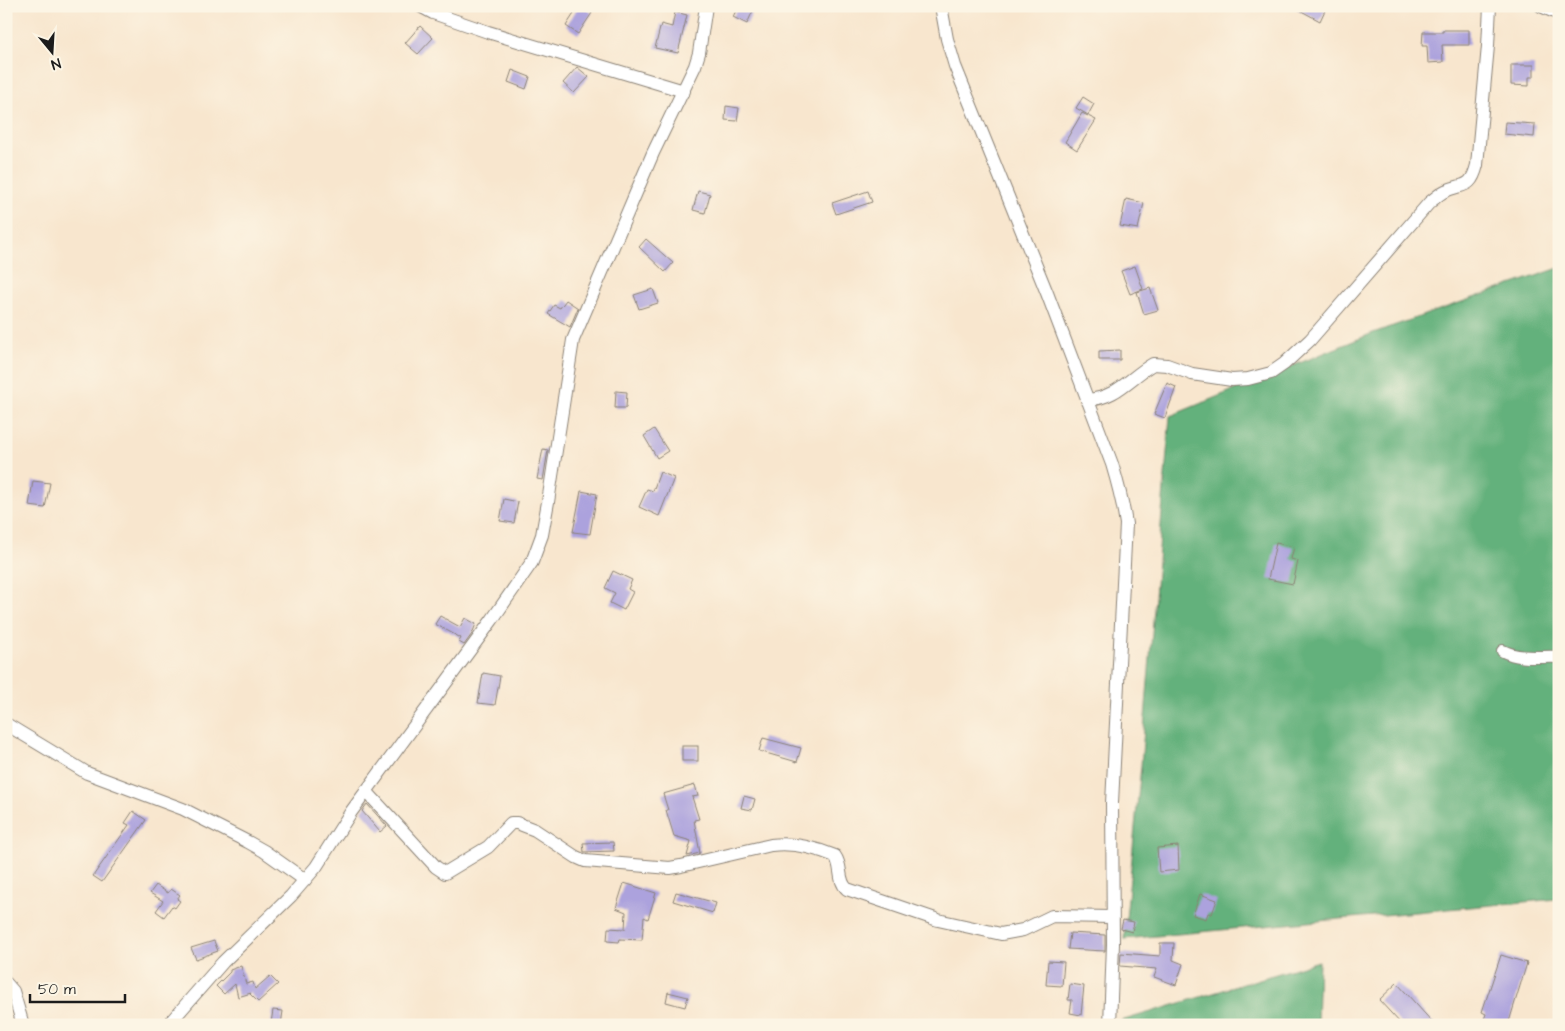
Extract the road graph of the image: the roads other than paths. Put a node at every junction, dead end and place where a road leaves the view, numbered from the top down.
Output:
1 (420, 6) edge
2 (706, 6) edge
3 (941, 6) edge
4 (1490, 6) edge
5 (1541, 6) edge
6 (1559, 14) edge
7 (684, 91) junction
8 (1087, 400) junction
9 (1503, 651) dead end
10 (1559, 656) edge
11 (6, 724) edge
12 (366, 791) junction
13 (306, 880) junction
14 (1112, 917) junction
15 (6, 983) edge
16 (23, 1025) edge
17 (168, 1025) edge
18 (1110, 1025) edge

1 - 7 street
2 - 7 street
3 - 8 street
4 - 8 street
5 - 6 street
7 - 12 street
8 - 14 street
9 - 10 street
11 - 13 street
12 - 13 street
12 - 14 street
13 - 17 street
14 - 18 street
15 - 16 street

